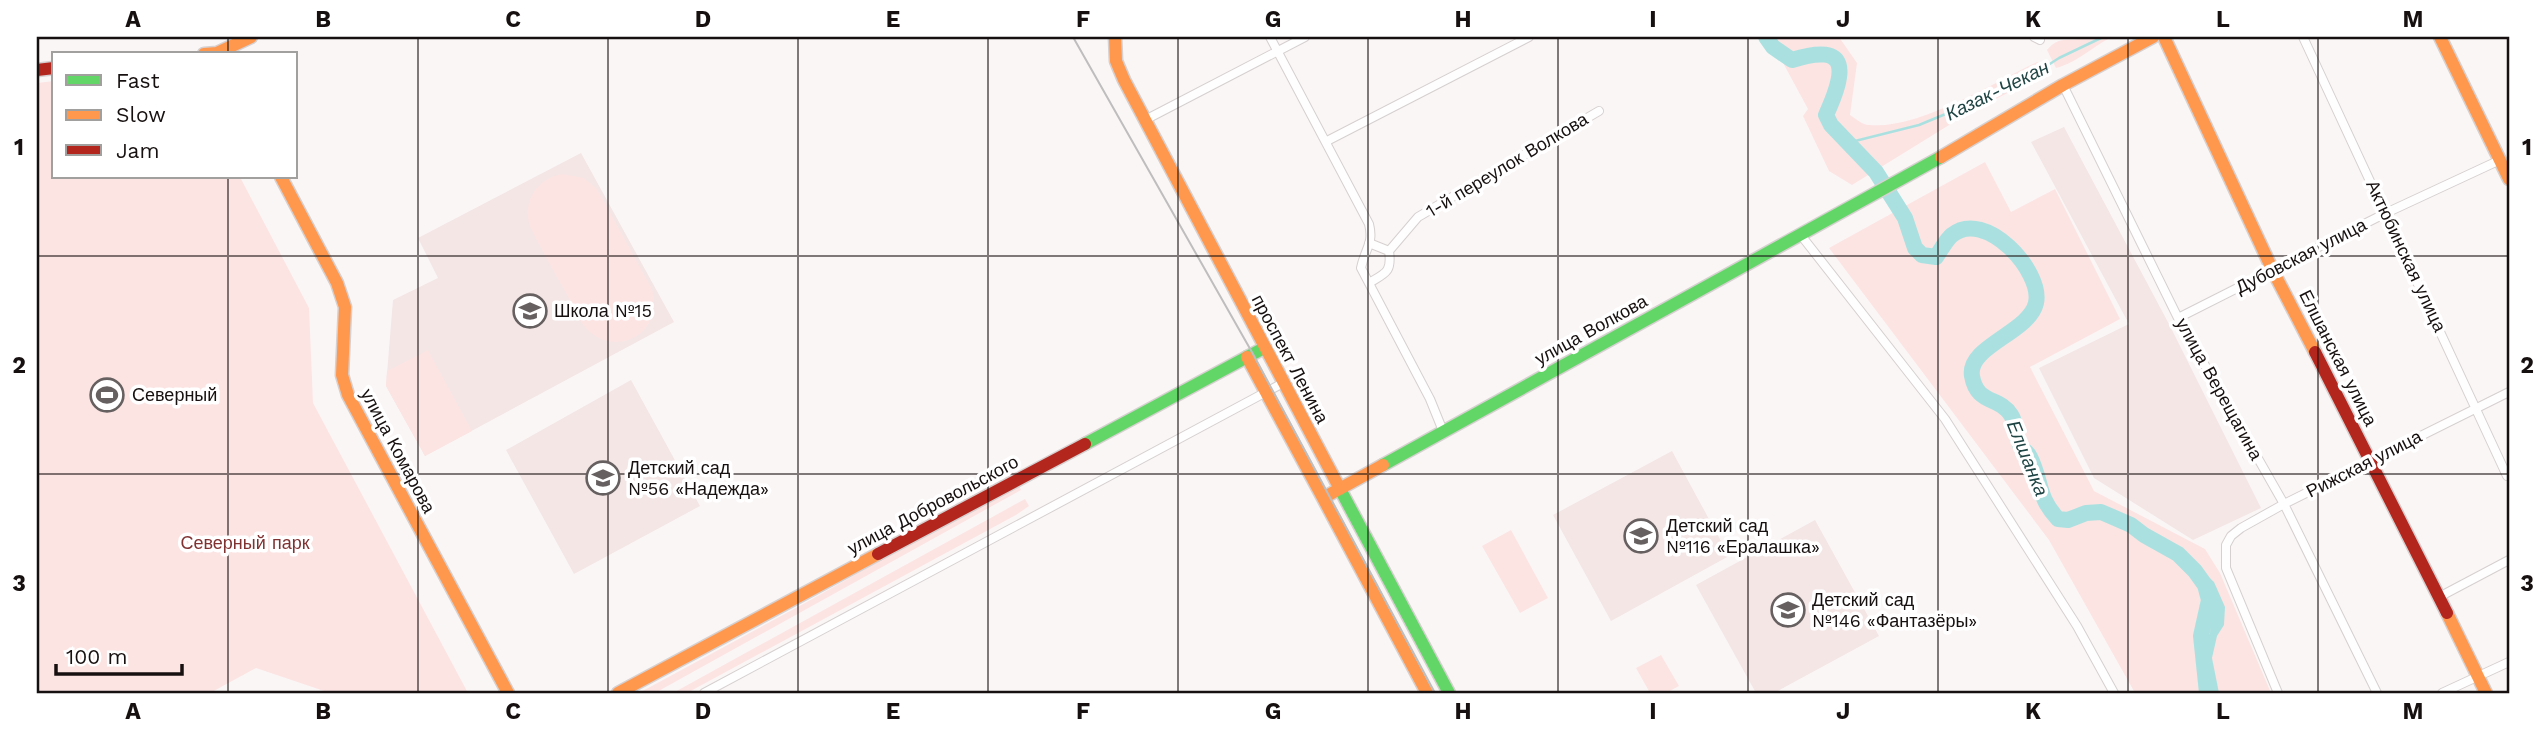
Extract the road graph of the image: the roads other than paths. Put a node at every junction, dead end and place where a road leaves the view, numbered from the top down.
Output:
1 (251, 37) edge
2 (1115, 37) edge
3 (1270, 37) edge
4 (1305, 37) edge
5 (1529, 37) edge
6 (2153, 37) edge
7 (2164, 37) edge
8 (2303, 37) edge
9 (2440, 37) edge
10 (1278, 51) junction
11 (217, 52) edge
12 (2063, 85) junction
13 (1599, 111) dead end
14 (1145, 120) junction
15 (1326, 141) junction
16 (2506, 168) edge
17 (282, 178) edge
18 (2386, 213) junction
19 (1800, 234) junction
20 (1370, 243) junction
21 (1389, 251) junction
22 (2273, 271) junction
23 (1369, 283) junction
24 (2178, 318) junction
25 (1264, 348) junction
26 (1247, 357) junction
27 (1283, 383) junction
28 (1266, 392) junction
29 (2509, 392) edge
30 (2477, 408) junction
31 (1443, 431) junction
32 (2371, 459) junction
33 (2507, 476) dead end
34 (1340, 489) junction
35 (1323, 498) junction
36 (2284, 504) junction
37 (2509, 560) edge
38 (1388, 581) junction
39 (1372, 589) junction
40 (2439, 597) junction
41 (2509, 662) edge
42 (1436, 669) junction
43 (2478, 676) junction
44 (1419, 677) junction
45 (508, 693) edge
46 (618, 693) edge
47 (704, 693) edge
48 (1427, 693) edge
49 (1449, 693) edge
50 (2114, 693) edge
51 (2278, 693) edge
52 (2377, 693) edge
53 (2442, 693) edge
54 (2486, 693) edge

1 - 11 main road
2 - 14 main road, проспект Ленина
3 - 10 street
4 - 10 street
5 - 15 street
6 - 12 main road, улица Волкова
7 - 22 main road, Елшанская улица
8 - 18 street, Актюбинская улица
9 - 16 main road
10 - 14 street
10 - 15 street
12 - 19 main road, улица Волкова
12 - 24 street, улица Верещагина
13 - 21 street, 1-й переулок Волкова
14 - 25 main road, проспект Ленина
15 - 20 street
16 - 18 street, Дубовская улица
17 - 45 main road, улица Комарова
18 - 22 street, Дубовская улица
18 - 30 street, Актюбинская улица
19 - 31 main road, улица Волкова
19 - 50 street
20 - 21 street
20 - 23 street
21 - 23 street, 1-й переулок Волкова
22 - 24 street, Дубовская улица
22 - 32 main road, Елшанская улица
23 - 31 street
24 - 36 street, улица Верещагина
25 - 26 main road, улица Добровольского
25 - 27 main road, проспект Ленина
26 - 28 main road, проспект Ленина
26 - 46 main road, улица Добровольского
27 - 28 street
27 - 34 main road, проспект Ленина
28 - 35 main road, проспект Ленина
28 - 47 street
29 - 30 street, Рижская улица
30 - 32 street, Рижская улица
30 - 33 street, Актюбинская улица
31 - 34 main road, улица Волкова
32 - 36 street, Рижская улица
32 - 40 main road, Елшанская улица
34 - 35 main road, улица Волкова
34 - 38 main road, проспект Ленина
35 - 39 main road, проспект Ленина
36 - 51 street, Рижская улица
36 - 52 street, улица Верещагина
37 - 40 street
38 - 39 street
38 - 42 main road, проспект Ленина
39 - 44 main road, проспект Ленина
40 - 43 main road, Елшанская улица
41 - 43 street
42 - 44 street
42 - 49 main road, проспект Ленина
43 - 53 street
43 - 54 main road, Елшанская улица
44 - 48 main road, проспект Ленина

